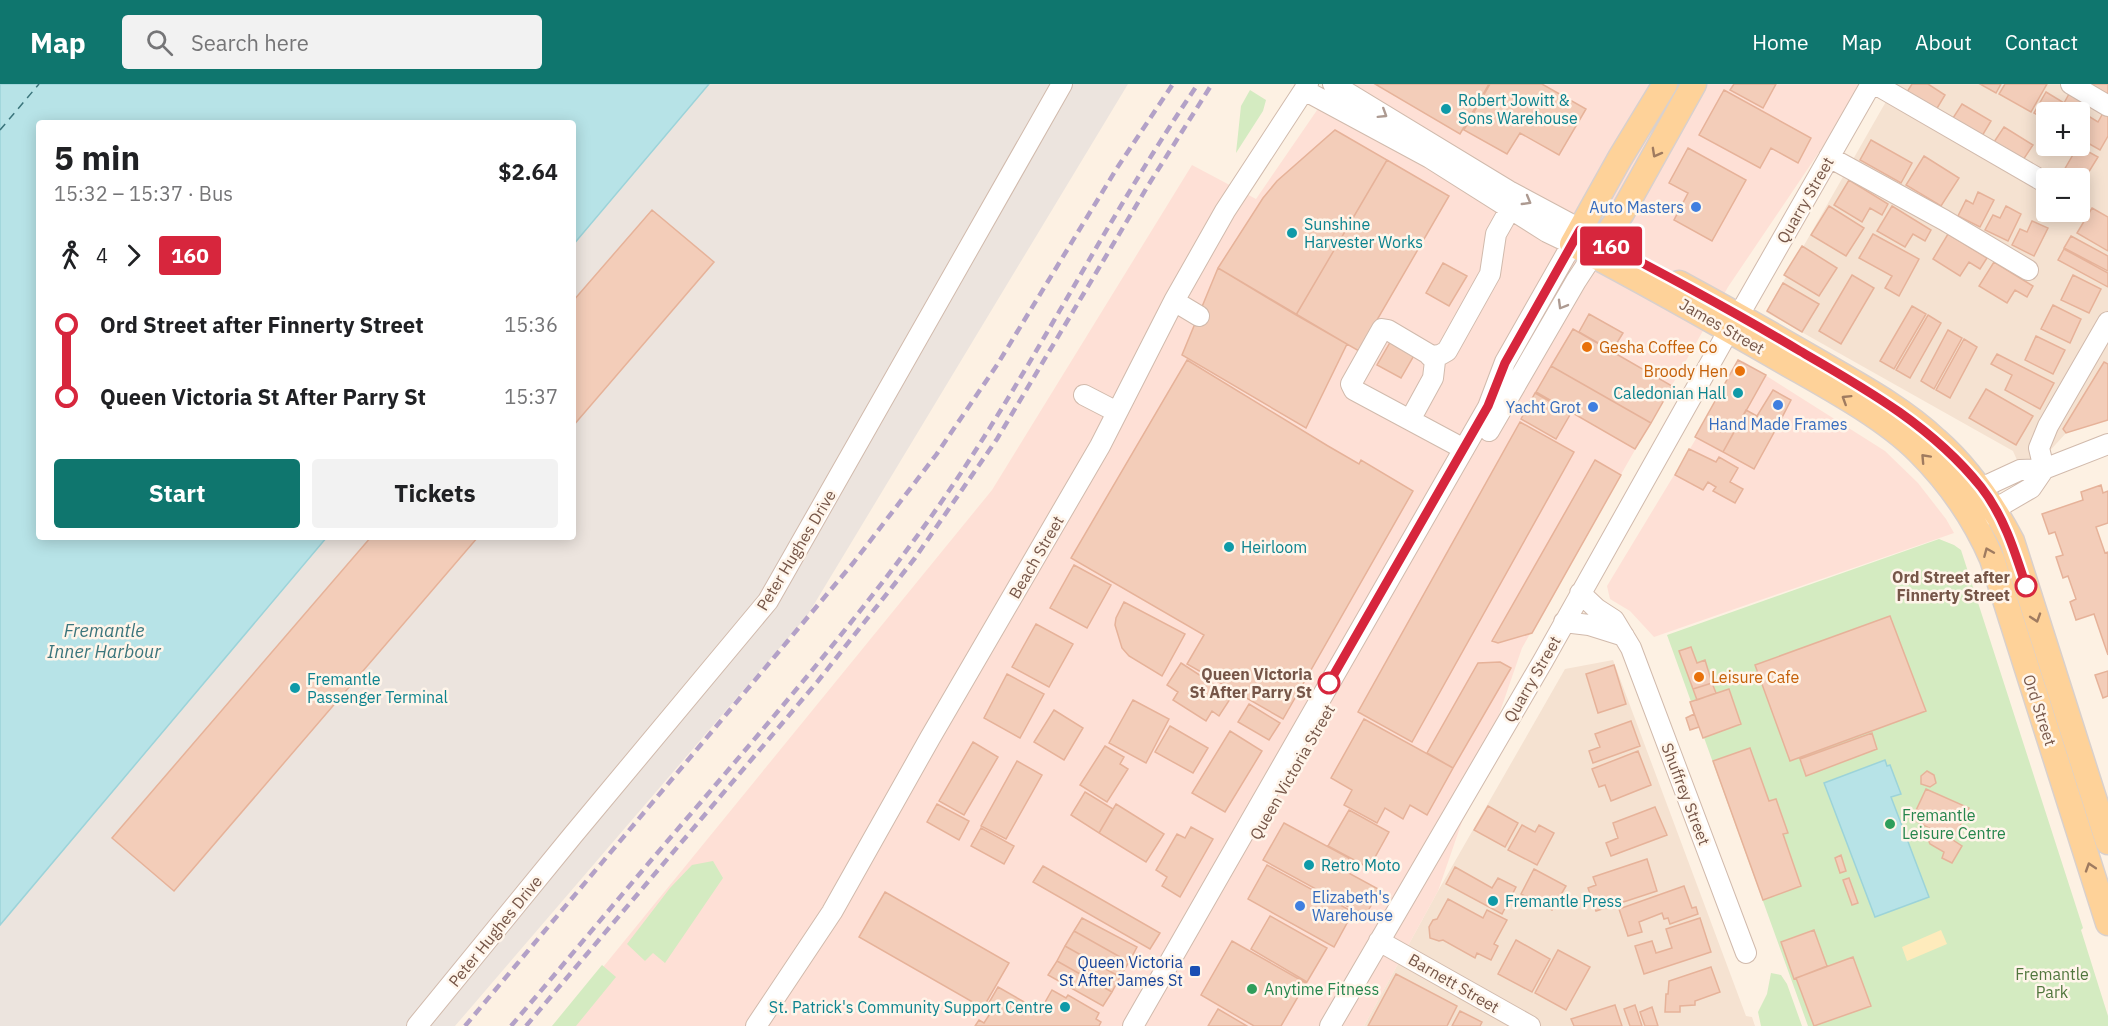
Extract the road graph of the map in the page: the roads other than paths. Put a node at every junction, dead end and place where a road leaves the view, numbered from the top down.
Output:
1 (1062, 84) edge
2 (1333, 84) edge
3 (1665, 84) edge
4 (1694, 84) edge
5 (1873, 84) edge
6 (2071, 84) edge
7 (1306, 87) edge
8 (2108, 105) edge
9 (1829, 157) junction
10 (2036, 177) edge
11 (1510, 209) junction
12 (1576, 237) junction
13 (1598, 248) junction
14 (2028, 270) dead end
15 (1174, 301) junction
16 (1199, 316) dead end
17 (2108, 322) edge
18 (1734, 323) junction
19 (1438, 353) junction
20 (1084, 395) dead end
21 (1117, 412) junction
22 (1410, 420) junction
23 (2108, 444) edge
24 (1464, 449) junction
25 (2044, 469) junction
26 (1972, 503) junction
27 (1995, 509) junction
28 (1580, 593) junction
29 (1564, 622) junction
30 (1624, 636) junction
31 (2108, 842) edge
32 (2108, 923) edge
33 (1379, 941) junction
34 (1746, 953) dead end
35 (417, 1026) edge
36 (756, 1026) edge
37 (1133, 1026) edge
38 (1146, 1026) edge
39 (1330, 1026) edge
40 (1530, 1026) edge

1 - 35 street, Peter Hughes Drive
2 -> 12 street, James Street
3 - 12 main road, Queen Victoria Street
4 -> 13 main road, Queen Victoria Street
5 - 9 street, Quarry Street
5 - 10 street
6 - 8 street
7 - 11 street, James Street
7 - 15 street, Beach Street
9 - 14 street
9 - 18 street, Quarry Street
11 - 12 street, James Street
11 - 19 street
12 - 13 main road, James Street
12 - 24 street, Queen Victoria Street
13 - 18 main road, James Street
13 -> 38 street, Queen Victoria Street
15 - 16 street
15 - 21 street, Beach Street
17 - 25 street
18 - 26 main road, James Street
18 - 28 street, Quarry Street
19 - 22 street
19 - 22 street
20 - 21 street
21 - 36 street, Beach Street
22 - 24 street
23 - 25 street
24 - 37 street, Queen Victoria Street
25 - 26 street
25 - 27 street
26 - 27 main road, Ord Street
32 -> 26 main road, Ord Street
27 -> 31 main road, Ord Street
28 - 29 street, Quarry Street
28 - 30 street, Shuffrey Street
29 - 30 street
29 - 33 street, Quarry Street
30 - 34 street, Shuffrey Street
33 - 39 street, Quarry Street
33 - 40 street, Barnett Street

